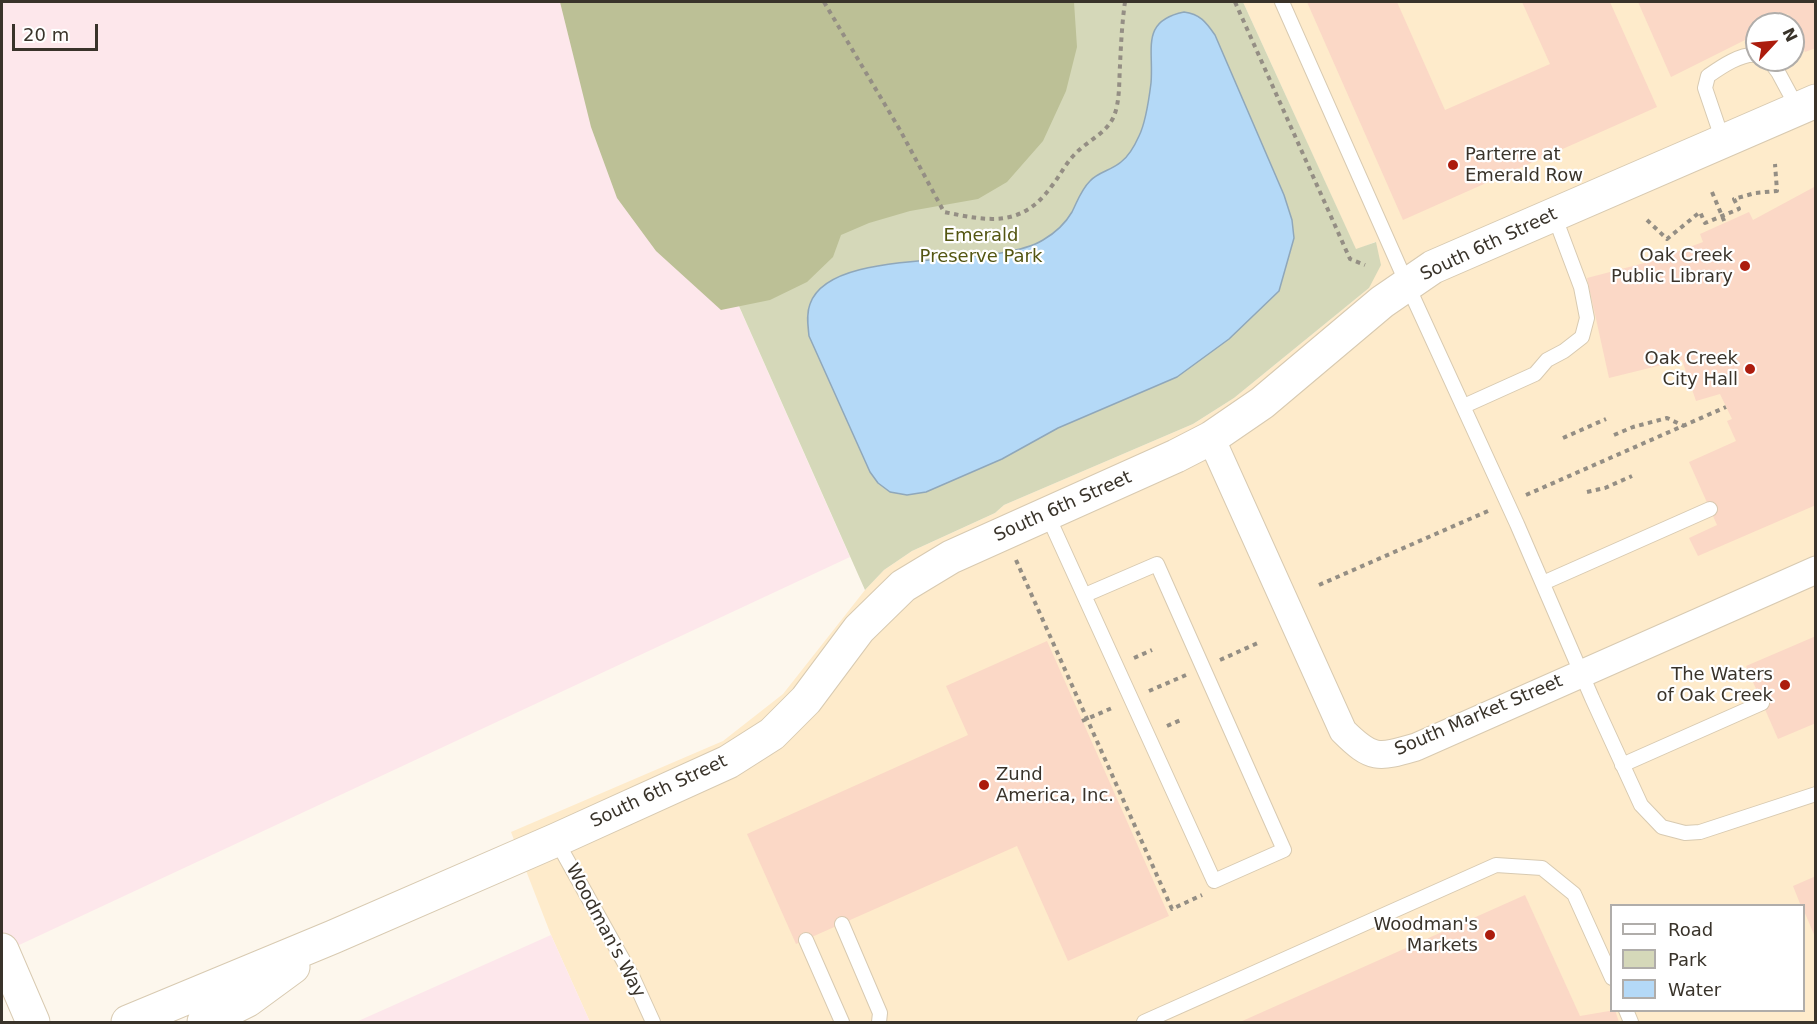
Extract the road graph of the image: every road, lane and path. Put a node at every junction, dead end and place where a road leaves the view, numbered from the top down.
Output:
1 (824, 2) edge
2 (1125, 2) edge
3 (1235, 2) edge
4 (1282, 2) edge
5 (1745, 57) edge
6 (1778, 72) edge
7 (1807, 105) edge
8 (1723, 141) junction
9 (1775, 164) dead end
10 (1712, 192) dead end
11 (1554, 215) junction
12 (1722, 216) junction
13 (1647, 220) dead end
14 (1725, 223) dead end
15 (1365, 265) dead end
16 (1407, 284) junction
17 (1464, 406) junction
18 (1726, 407) dead end
19 (1606, 418) dead end
20 (1685, 426) junction
21 (1614, 435) dead end
22 (1211, 438) junction
23 (1563, 438) dead end
24 (1632, 476) dead end
25 (1587, 492) dead end
26 (1508, 503) junction
27 (1710, 509) dead end
28 (1047, 514) junction
29 (1016, 560) dead end
30 (1815, 570) edge
31 (1543, 583) junction
32 (1319, 585) dead end
33 (1085, 596) junction
34 (1260, 642) dead end
35 (1203, 667) junction
36 (1582, 673) junction
37 (1131, 699) junction
38 (1762, 703) dead end
39 (1085, 720) junction
40 (1622, 765) junction
41 (1815, 795) edge
42 (556, 840) junction
43 (1214, 881) junction
44 (842, 924) dead end
45 (333, 937) junction
46 (806, 940) dead end
47 (2, 951) edge
48 (1610, 976) edge
49 (33, 1023) edge
50 (128, 1023) edge
51 (204, 1023) edge
52 (653, 1023) edge
53 (842, 1023) edge
54 (879, 1023) edge
55 (1144, 1023) edge

1 - 2 path
3 - 15 path
4 - 16 lane
5 - 8 lane
6 - 7 lane
7 - 8 street, South 6th Street
8 - 11 street, South 6th Street
9 - 12 path
10 - 12 path
11 - 16 street, South 6th Street
11 - 17 lane
12 - 13 path
12 - 14 path
16 - 17 lane
16 - 22 street, South 6th Street
17 - 26 lane
18 - 20 path
19 - 23 path
20 - 21 path
20 - 26 path
22 - 28 street, South 6th Street
22 - 36 street, South Market Street
24 - 25 path
26 - 31 lane
26 - 32 path
27 - 31 lane
28 - 33 lane
28 - 42 street, South 6th Street
29 - 39 path
30 - 36 street, South Market Street
31 - 36 lane
33 - 35 lane
33 - 37 lane
34 - 35 path
35 - 37 path
35 - 43 lane
36 - 40 lane
37 - 39 path
37 - 43 lane
38 - 40 lane
39 - 43 path
40 - 41 lane
42 - 45 street, South 6th Street
42 - 52 lane, Woodman's Way
44 - 54 lane
45 - 50 street, South 6th Street
45 - 51 street, South 6th Street
46 - 53 lane
47 - 49 street
48 - 55 lane

